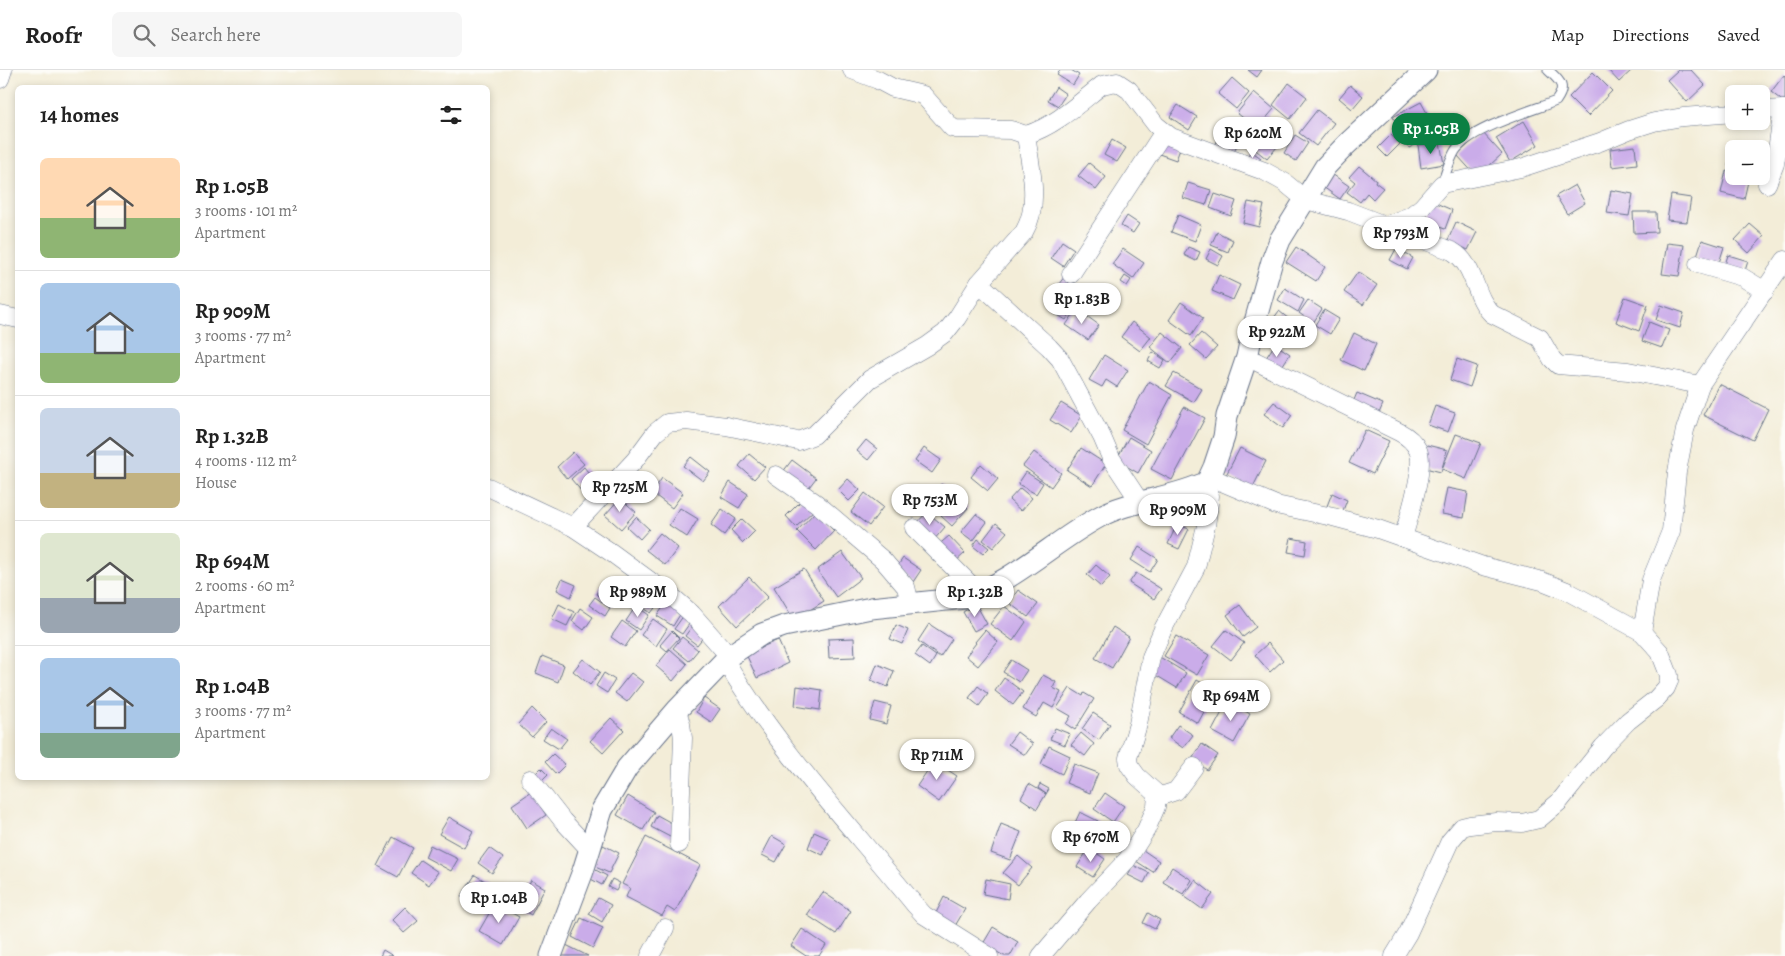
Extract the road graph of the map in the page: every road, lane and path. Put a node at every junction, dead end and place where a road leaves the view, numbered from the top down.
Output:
1 (3, 70) edge
2 (852, 70) edge
3 (1426, 70) edge
4 (1548, 70) edge
5 (0, 79) edge
6 (1784, 109) edge
7 (1770, 110) edge
8 (1725, 114) edge
9 (1163, 132) junction
10 (1026, 135) junction
11 (1770, 176) edge
12 (1442, 184) junction
13 (1306, 200) junction
14 (1384, 226) junction
15 (1785, 260) edge
16 (1698, 264) dead end
17 (1071, 274) dead end
18 (979, 282) junction
19 (1765, 291) junction
20 (0, 315) edge
21 (15, 318) edge
22 (1247, 356) junction
23 (1700, 385) junction
24 (776, 475) dead end
25 (1208, 480) junction
26 (490, 488) edge
27 (1140, 502) junction
28 (573, 527) junction
29 (914, 528) dead end
30 (1403, 538) junction
31 (979, 593) junction
32 (906, 605) junction
33 (1642, 632) junction
34 (727, 658) junction
35 (677, 710) junction
36 (1194, 767) dead end
37 (530, 779) dead end
38 (1158, 797) junction
39 (679, 844) dead end
40 (589, 849) junction
41 (666, 928) dead end
42 (551, 956) edge
43 (650, 956) edge
44 (989, 956) edge
45 (1041, 956) edge
46 (1394, 956) edge

1 - 5 street
2 - 10 street
3 - 13 street
4 - 12 lane
6 - 7 street
6 - 11 street
8 - 12 street
9 - 10 street
9 - 13 street
9 - 17 street
10 - 18 street
12 - 14 street
13 - 14 street
13 - 22 street
14 - 23 street
15 - 19 street
16 - 19 street
18 - 27 street
18 - 28 street
19 - 23 street
20 - 21 street
22 - 25 street
22 - 30 street
23 - 33 street
24 - 32 street
25 - 27 street
25 - 30 street
25 - 38 street
26 - 28 street
27 - 31 street
28 - 34 street
29 - 31 street
30 - 33 street
31 - 32 street
32 - 34 street
33 - 46 street
34 - 35 street
34 - 44 street
35 - 39 street
35 - 40 street
36 - 38 street
37 - 40 street
38 - 45 street
40 - 42 street
41 - 43 street

